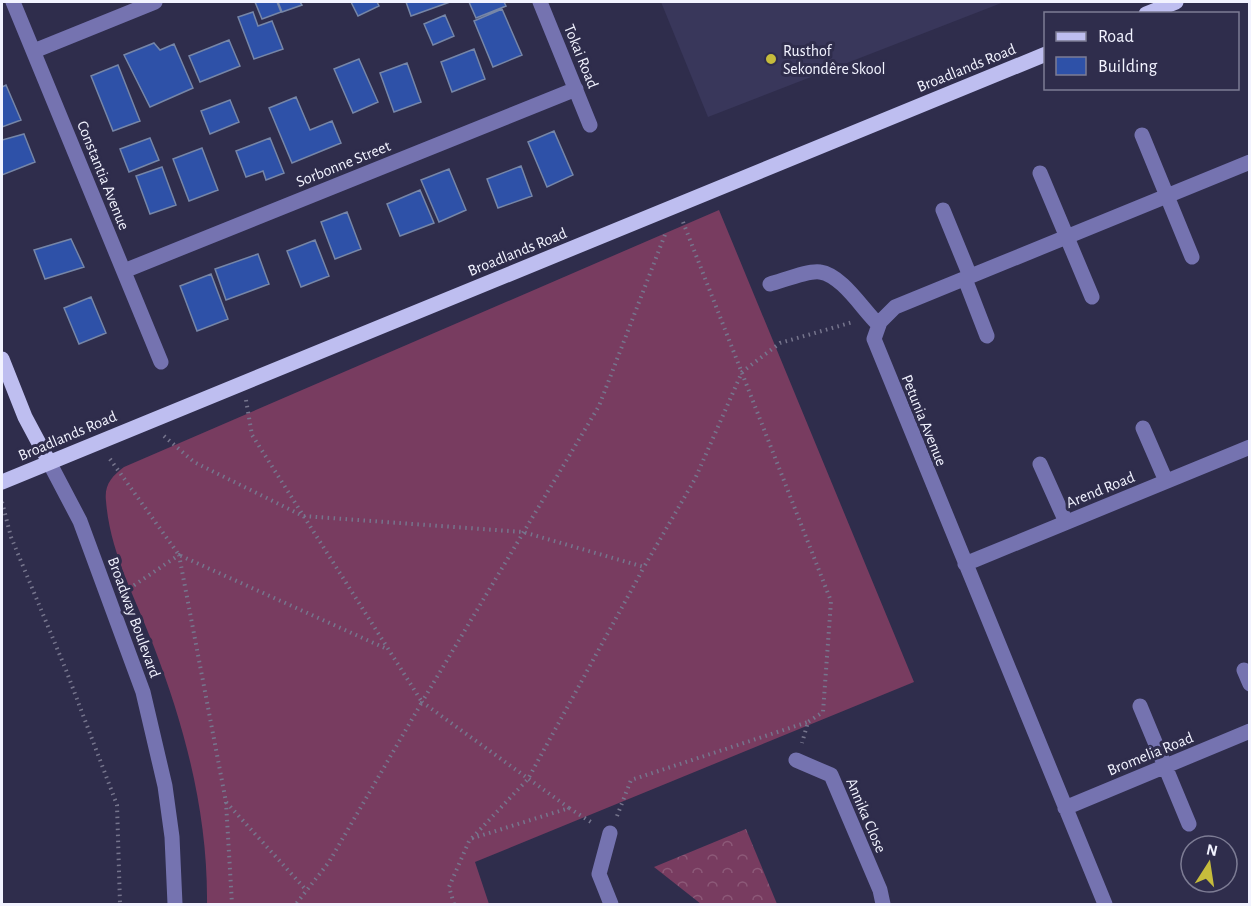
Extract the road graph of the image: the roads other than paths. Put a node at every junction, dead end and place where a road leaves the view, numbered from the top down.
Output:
1 (13, 2) edge
2 (155, 2) edge
3 (540, 2) edge
4 (1176, 2) edge
5 (1151, 12) edge
6 (34, 51) junction
7 (1044, 55) edge
8 (576, 88) junction
9 (590, 125) dead end
10 (1142, 135) dead end
11 (1250, 162) edge
12 (1040, 173) dead end
13 (1167, 196) junction
14 (943, 210) dead end
15 (1067, 237) junction
16 (1192, 257) dead end
17 (124, 271) junction
18 (967, 278) junction
19 (771, 284) dead end
20 (1092, 297) dead end
21 (875, 321) junction
22 (987, 336) dead end
23 (2, 359) edge
24 (161, 362) dead end
25 (1143, 428) dead end
26 (1250, 447) edge
27 (49, 462) junction
28 (1040, 464) dead end
29 (1166, 481) junction
30 (2, 482) edge
31 (1066, 522) junction
32 (965, 564) junction
33 (1140, 706) dead end
34 (1250, 731) edge
35 (796, 760) road end
36 (1165, 767) junction
37 (1065, 808) junction
38 (1189, 824) dead end
39 (609, 833) road end
40 (175, 904) edge
41 (612, 904) edge
42 (884, 904) edge
43 (1105, 904) edge

1 - 6 street, Constantia Avenue
2 - 6 street
3 - 8 street, Tokai Road
4 - 5 main road
6 - 17 street, Constantia Avenue
7 - 27 main road, Broadlands Road
8 - 9 street, Tokai Road
8 - 17 street, Sorbonne Street
10 - 13 street
11 - 13 street
12 - 15 street
13 - 15 street
13 - 16 street
14 - 18 street
15 - 18 street
15 - 20 street
17 - 24 street, Constantia Avenue
18 - 21 street
18 - 22 street
19 - 21 street
21 - 32 street, Petunia Avenue
23 - 27 main road, Broadway Boulevard
25 - 29 street
26 - 29 street, Arend Road
27 - 30 main road, Broadlands Road
27 - 40 street, Broadway Boulevard
28 - 31 street
29 - 31 street, Arend Road
31 - 32 street, Arend Road
32 - 37 street, Petunia Avenue
33 - 36 street
34 - 36 street, Bromelia Road
35 - 42 street, Annika Close
36 - 37 street, Bromelia Road
36 - 38 street
37 - 43 street, Petunia Avenue
39 - 41 street

